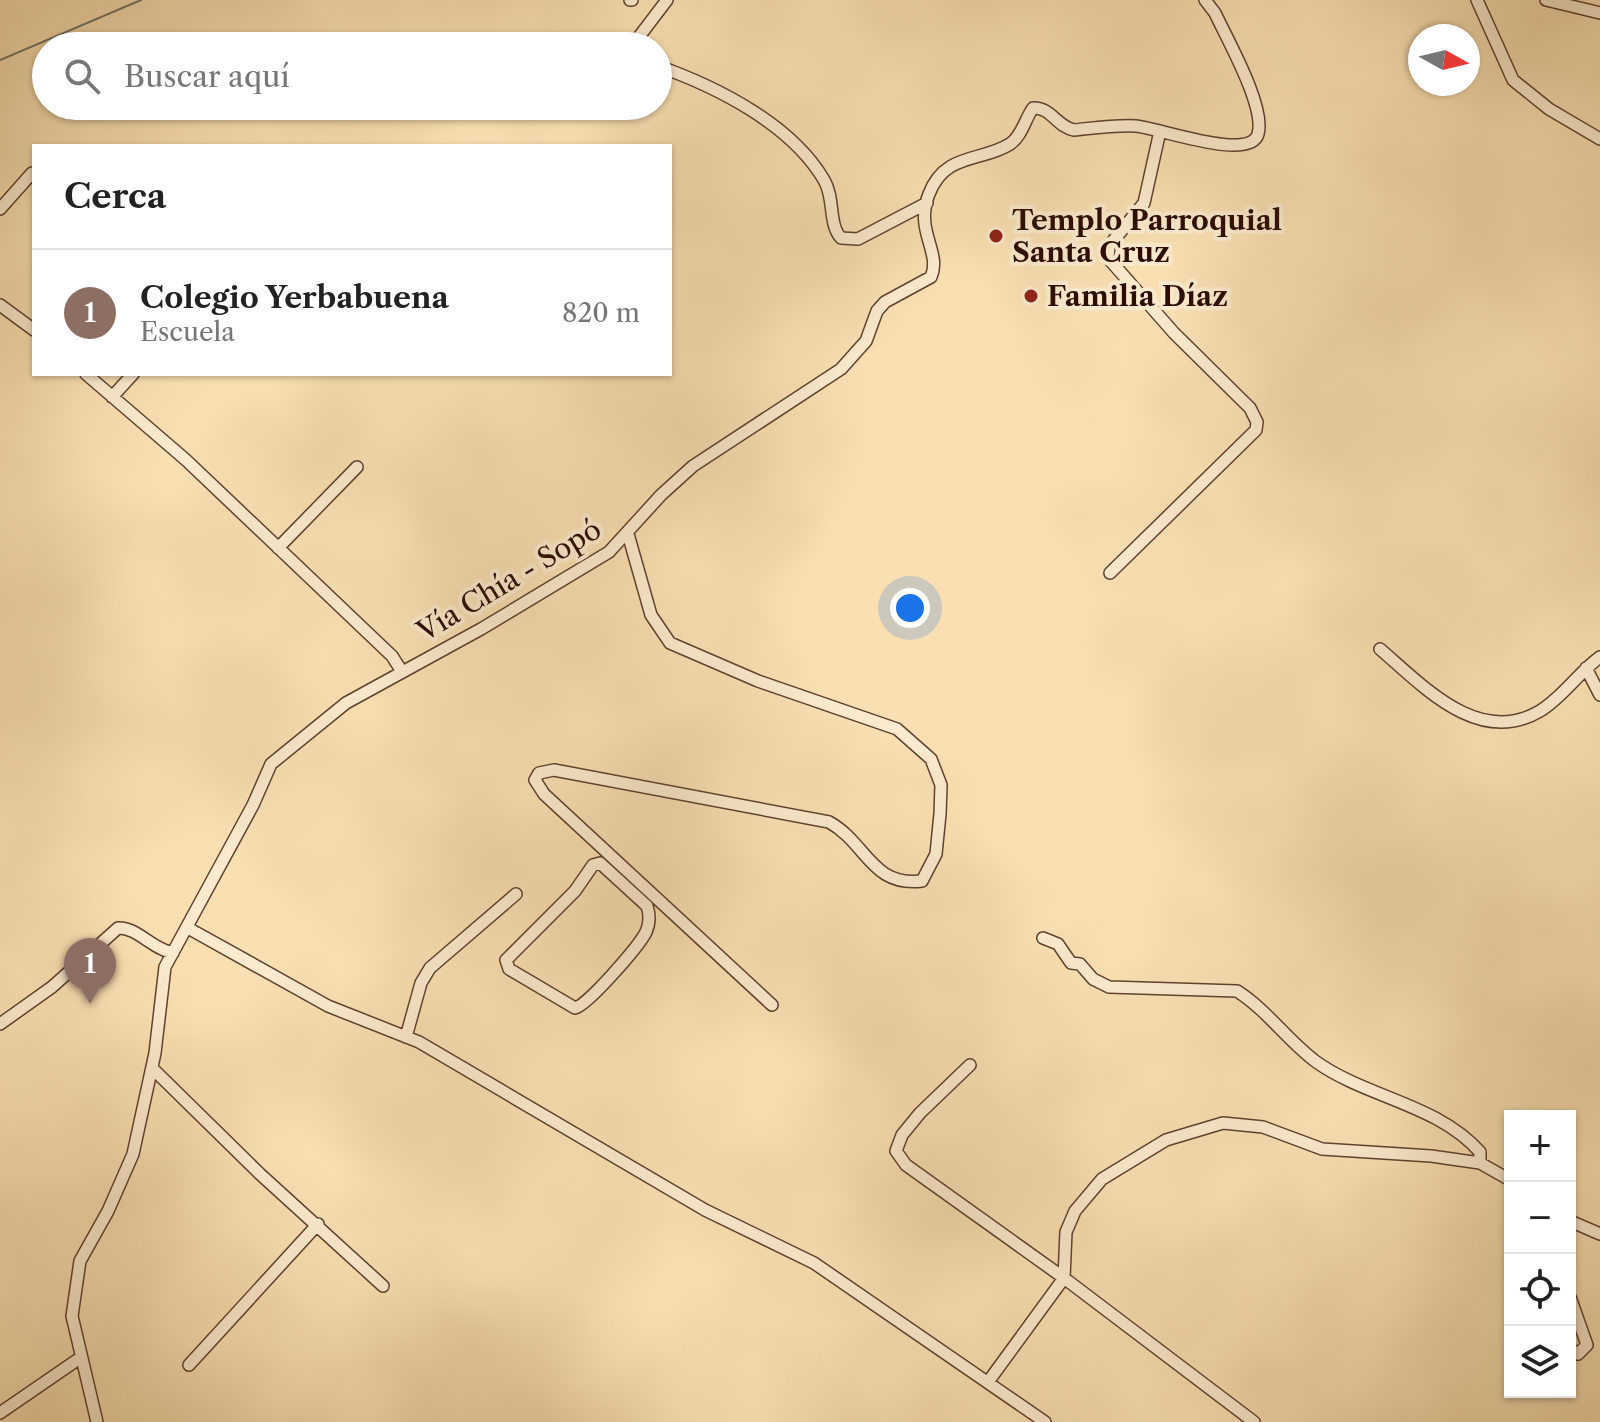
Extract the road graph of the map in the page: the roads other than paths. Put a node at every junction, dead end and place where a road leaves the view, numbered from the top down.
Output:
1 (667, 0) edge
2 (1205, 0) edge
3 (1477, 0) edge
4 (1546, 0) edge
5 (1600, 13) edge
6 (643, 32) edge
7 (672, 71) edge
8 (1160, 131) junction
9 (1600, 139) edge
10 (32, 173) dead end
11 (927, 203) junction
12 (0, 209) edge
13 (0, 305) edge
14 (32, 329) edge
15 (88, 376) edge
16 (131, 376) edge
17 (112, 397) junction
18 (357, 467) dead end
19 (628, 534) junction
20 (278, 548) junction
21 (1110, 573) dead end
22 (1380, 649) dead end
23 (1600, 657) edge
24 (1586, 668) junction
25 (401, 670) junction
26 (1600, 695) edge
27 (637, 889) junction
28 (516, 894) dead end
29 (188, 928) junction
30 (1043, 938) dead end
31 (173, 953) junction
32 (772, 1005) dead end
33 (0, 1024) edge
34 (406, 1037) junction
35 (970, 1065) dead end
36 (152, 1068) junction
37 (1480, 1163) junction
38 (1504, 1177) edge
39 (318, 1224) junction
40 (1576, 1224) edge
41 (1600, 1234) edge
42 (1064, 1278) junction
43 (383, 1286) dead end
44 (1576, 1314) edge
45 (1576, 1353) edge
46 (80, 1358) junction
47 (189, 1365) dead end
48 (988, 1382) junction
49 (0, 1413) edge
50 (97, 1422) edge
51 (1045, 1422) edge
52 (1254, 1422) edge

1 - 6 street
2 - 8 street
3 - 9 street
4 - 5 street
7 - 11 street
8 - 11 street
8 - 21 street
10 - 12 street
11 - 19 street, Vía Chía - Sopó
13 - 14 street
15 - 17 street
16 - 17 street
17 - 20 street
18 - 20 street
19 - 25 street, Vía Chía - Sopó
19 - 27 street
20 - 25 street
22 - 24 street
23 - 24 street
24 - 26 street
25 - 29 street, Vía Chía - Sopó
27 - 27 street
27 - 32 street
28 - 34 street
29 - 31 street, Vía Chía - Sopó
29 - 34 street
30 - 37 street
31 - 33 street
31 - 36 street, Vía Chía - Sopó
34 - 48 street
35 - 42 street
36 - 39 street
36 - 46 street, Vía Chía - Sopó
37 - 38 street
37 - 42 street
39 - 43 street
39 - 47 street
40 - 41 street
42 - 48 street
42 - 52 street
44 - 45 street
46 - 49 street
46 - 50 street, Vía Chía - Sopó
48 - 51 street

